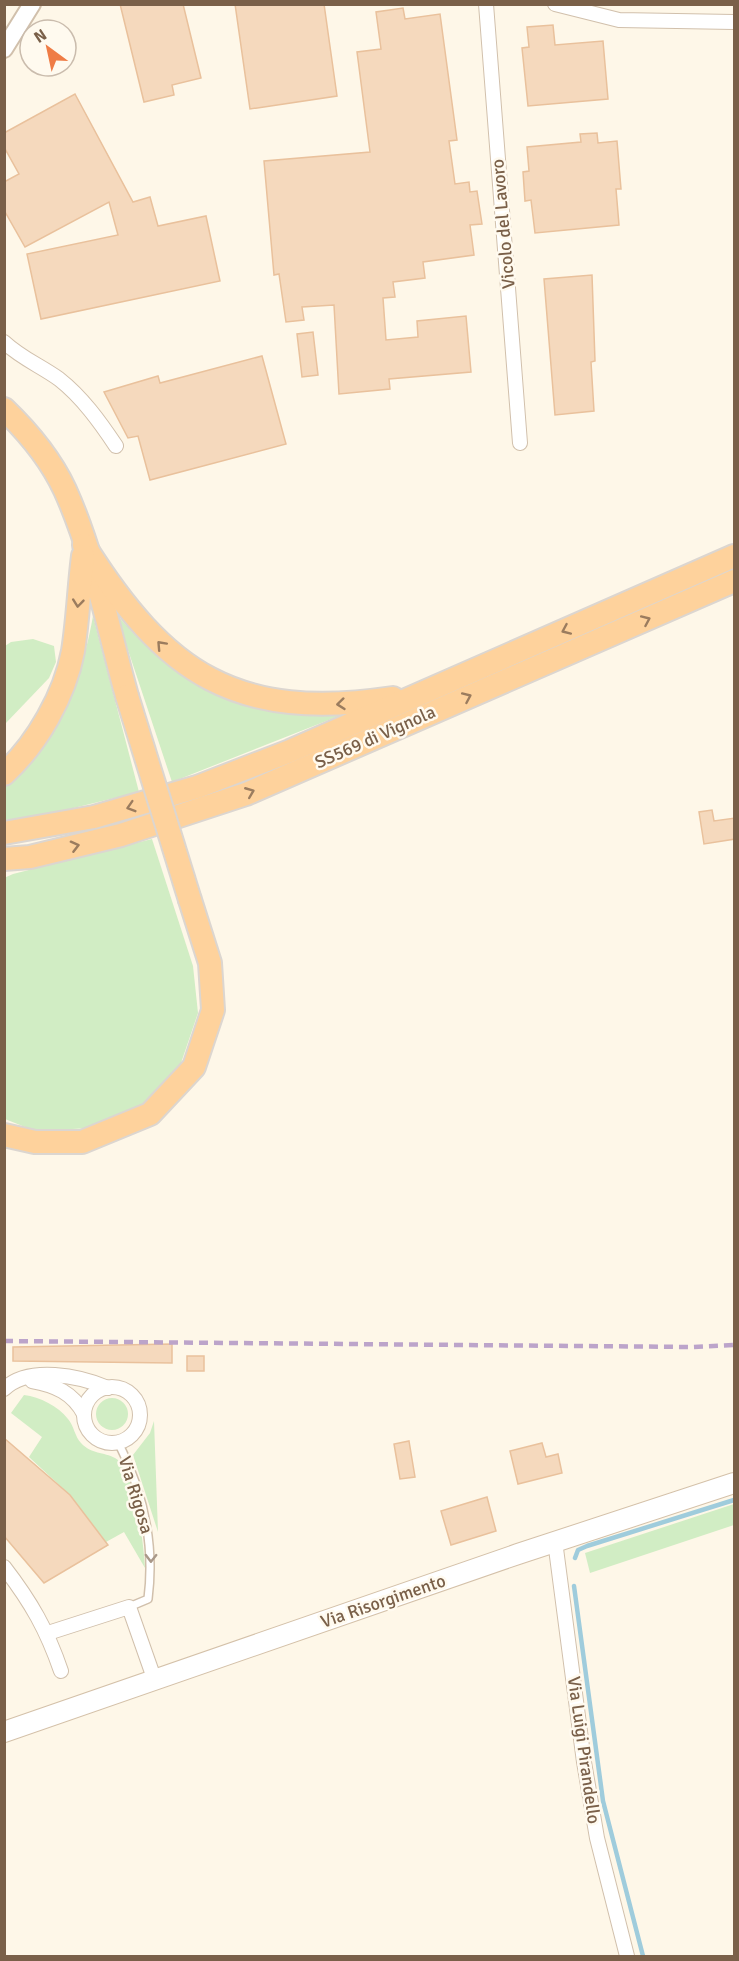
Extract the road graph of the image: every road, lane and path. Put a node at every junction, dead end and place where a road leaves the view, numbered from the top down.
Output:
1 (32, 4) edge
2 (486, 4) edge
3 (555, 4) edge
4 (735, 22) edge
5 (4, 49) edge
6 (4, 342) edge
7 (4, 409) edge
8 (520, 443) dead end
9 (116, 446) dead end
10 (84, 545) junction
11 (735, 556) edge
12 (735, 581) edge
13 (420, 694) junction
14 (4, 774) edge
15 (4, 833) edge
16 (30, 857) junction
17 (4, 859) edge
18 (4, 869) edge
19 (4, 1135) edge
20 (21, 1379) junction
21 (108, 1388) junction
22 (4, 1389) edge
23 (84, 1414) junction
24 (118, 1442) junction
25 (735, 1483) edge
26 (555, 1541) junction
27 (4, 1567) edge
28 (129, 1607) junction
29 (48, 1633) junction
30 (61, 1671) dead end
31 (155, 1681) junction
32 (32, 1720) junction
33 (4, 1723) edge
34 (4, 1732) edge
35 (627, 1956) edge

1 - 5 street
2 - 8 street, Vicolo del Lavoro
3 - 4 street
6 - 9 street
7 - 10 highway
13 -> 10 highway
10 -> 14 highway
10 - 19 highway, bridge
11 -> 13 highway, SS569 di Vignola
16 -> 12 highway, SS569 di Vignola
13 -> 15 highway, SS569 di Vignola
16 - 17 highway, SS569 di Vignola
16 - 18 highway
20 - 21 street, Via Rigosa
20 - 22 street, Via Rigosa
20 - 23 street, Via Rigosa
21 - 23 street
21 - 24 street, Via Rigosa
23 - 24 street, Via Rigosa
24 -> 28 lane, Via Rigosa
25 - 26 main road, Via Risorgimento
26 - 31 main road, Via Risorgimento
26 - 35 street, Via Luigi Pirandello
27 - 29 street
28 - 29 street, Via Rigosa
28 - 31 street
29 - 30 street
31 - 32 main road, Via Risorgimento
32 - 33 main road, Via Risorgimento
32 - 34 main road, Via Risorgimento

